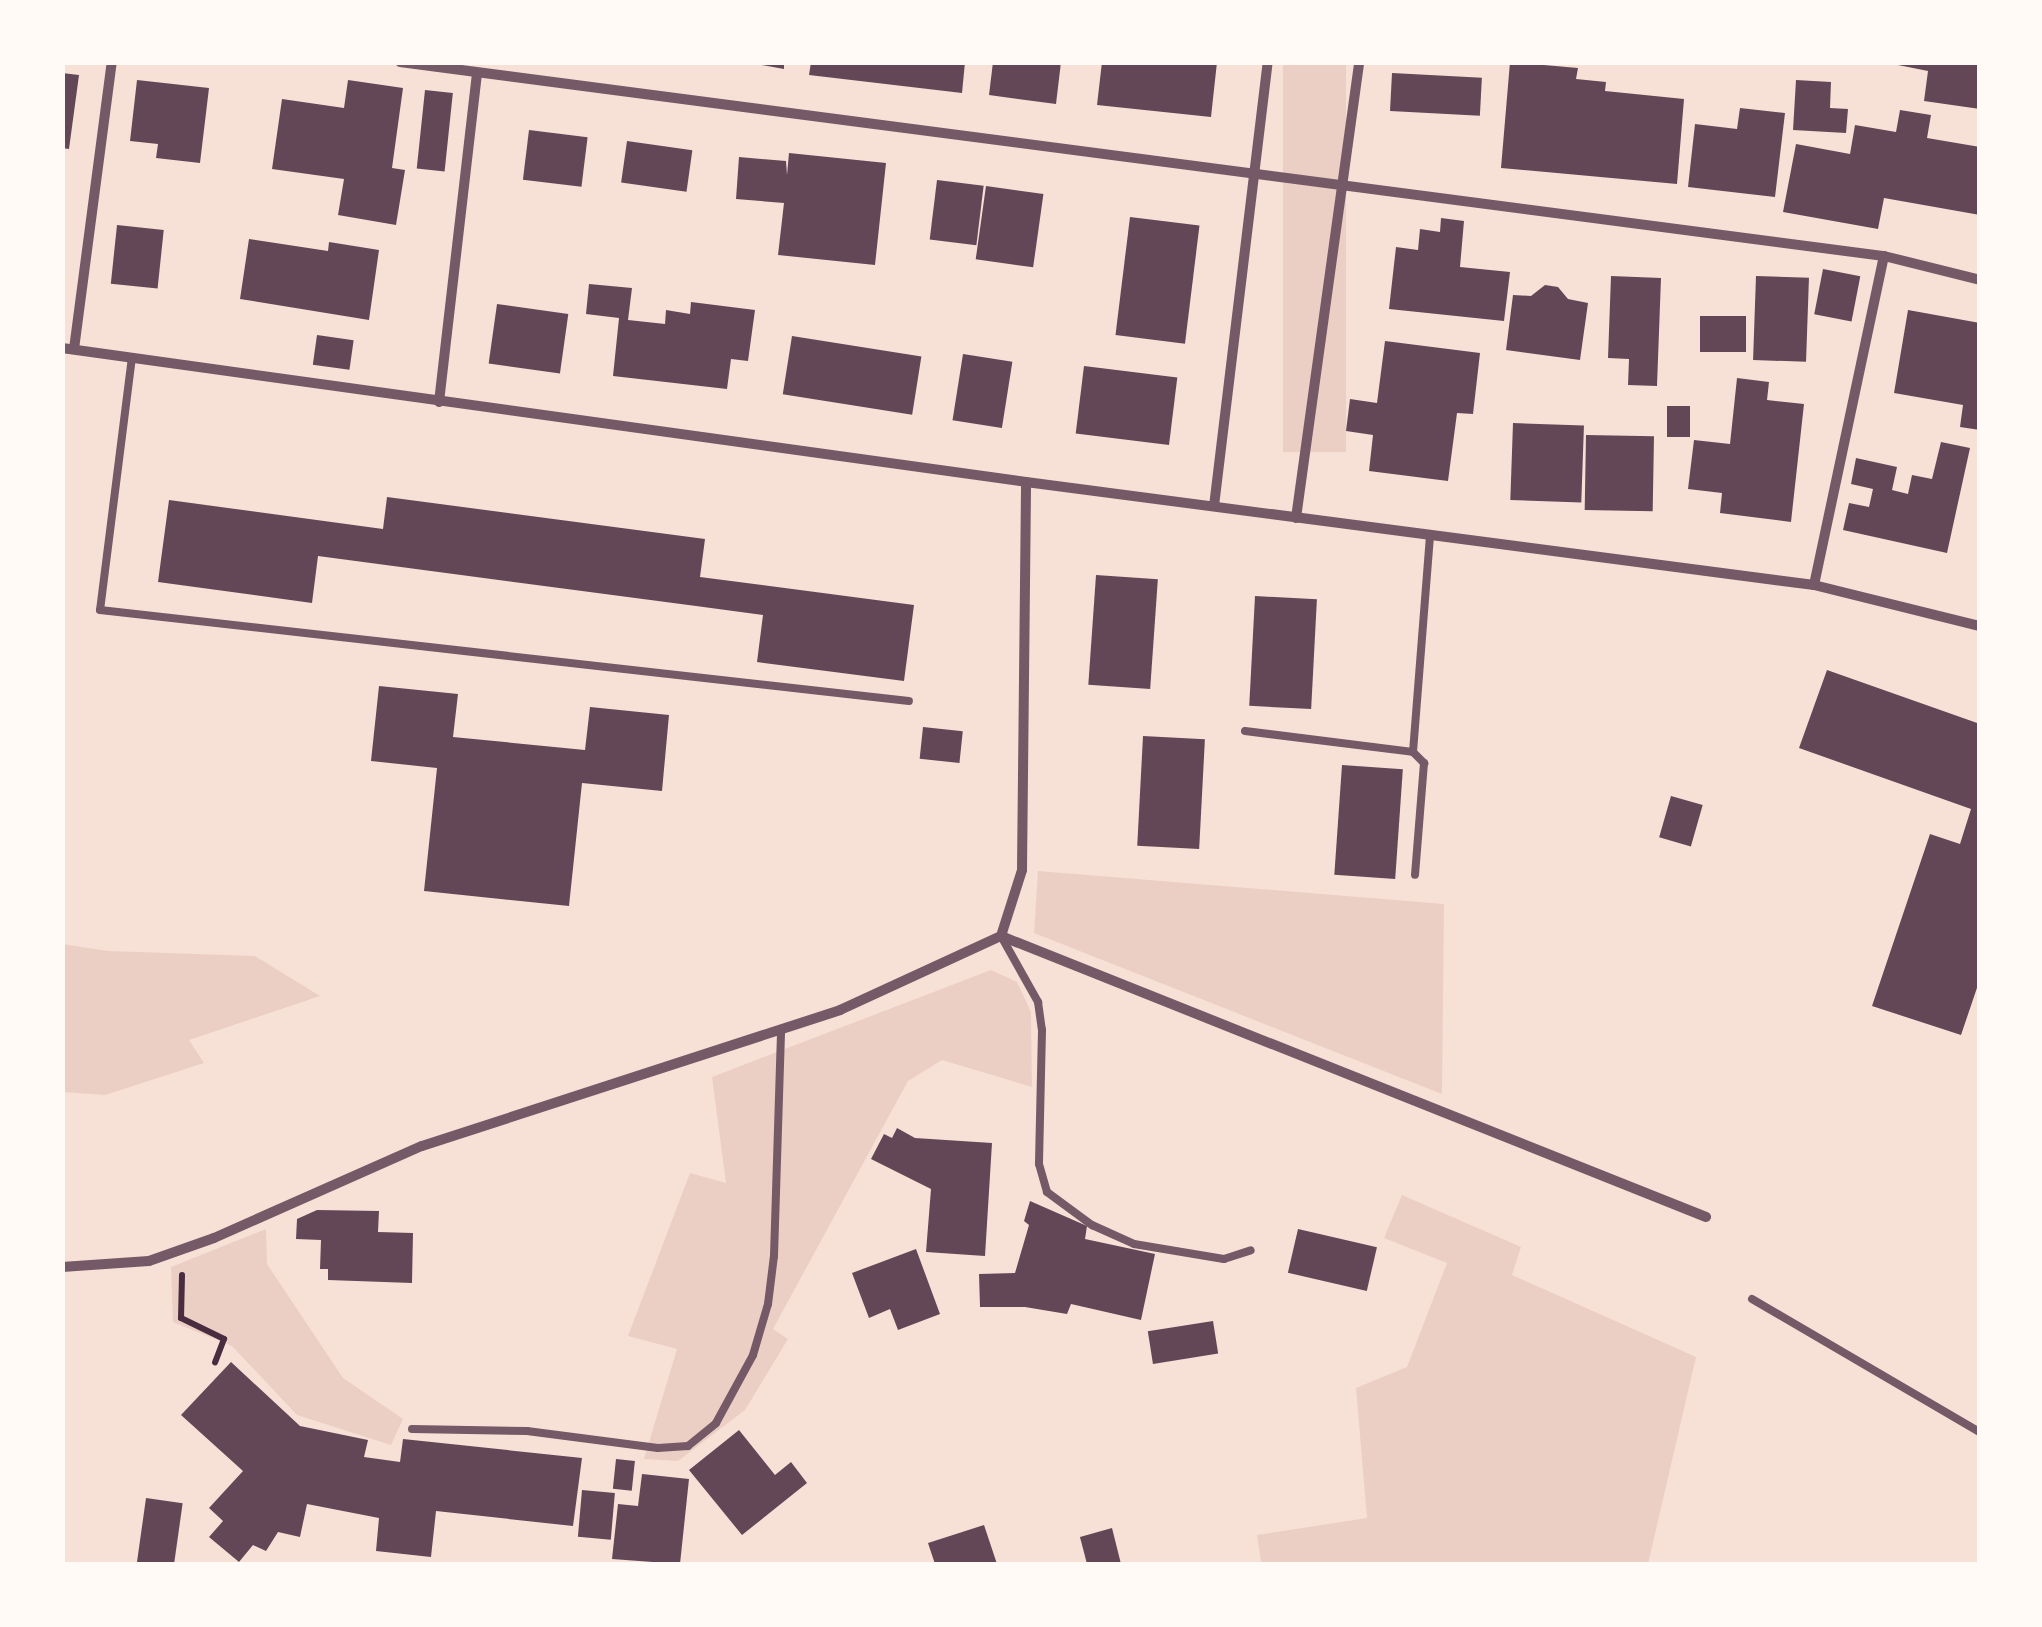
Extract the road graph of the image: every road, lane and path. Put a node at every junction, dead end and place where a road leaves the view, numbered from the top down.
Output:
1 (112, 62) edge
2 (400, 62) edge
3 (1268, 62) edge
4 (1360, 62) edge
5 (483, 70) edge
6 (1254, 171) junction
7 (1343, 183) junction
8 (1884, 256) junction
9 (1980, 280) edge
10 (68, 348) edge
11 (132, 357) junction
12 (439, 402) junction
13 (1026, 482) junction
14 (1214, 506) junction
15 (1296, 518) junction
16 (1430, 535) junction
17 (1814, 585) junction
18 (1980, 626) edge
19 (909, 701) dead end
20 (1245, 731) dead end
21 (1413, 752) junction
22 (1414, 875) dead end
23 (1001, 936) junction
24 (781, 1029) junction
25 (1706, 1217) dead end
26 (182, 1248) junction
27 (1251, 1250) dead end
28 (62, 1267) edge
29 (1752, 1299) dead end
30 (215, 1362) dead end
31 (412, 1429) dead end
32 (1980, 1432) edge

1 - 10 street
2 - 5 street
3 - 6 street
4 - 7 street
5 - 6 street
5 - 12 street
6 - 7 street
6 - 14 street
7 - 8 street
7 - 15 street
8 - 9 street
8 - 17 street
10 - 11 street
11 - 12 street
11 - 19 lane
12 - 13 street
13 - 14 street
13 - 23 street
14 - 15 street
15 - 16 street
16 - 17 street
16 - 21 lane
17 - 18 street
20 - 21 lane
21 - 22 lane
23 - 24 street
23 - 25 street
23 - 27 lane
24 - 26 street
24 - 31 lane
26 - 28 street
26 - 30 path
29 - 32 lane

